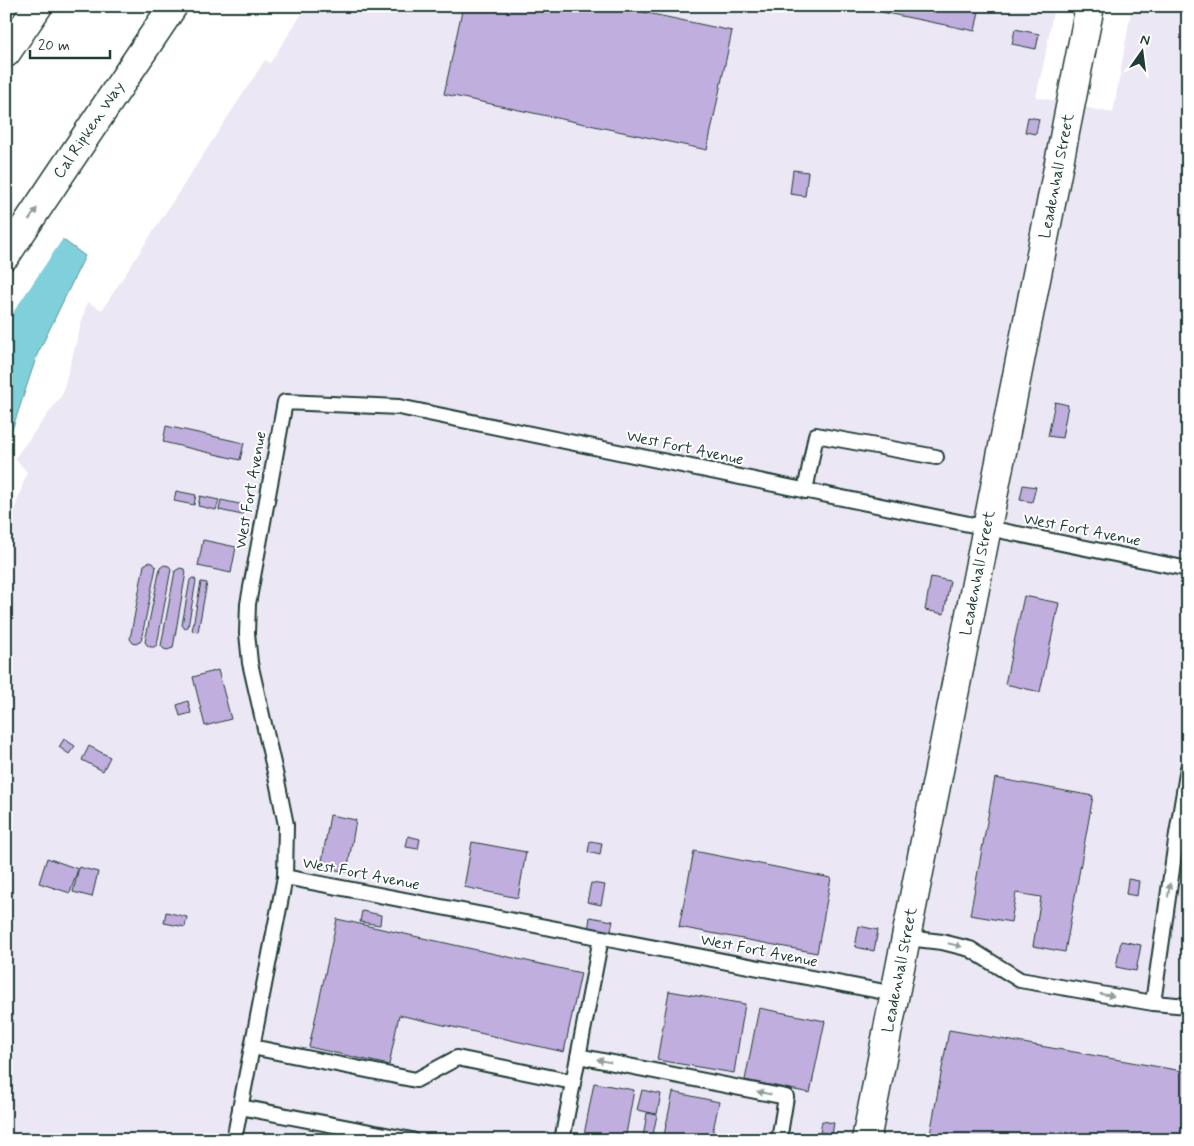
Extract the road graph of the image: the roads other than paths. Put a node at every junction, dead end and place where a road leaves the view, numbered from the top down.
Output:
1 (38, 6) edge
2 (173, 6) edge
3 (1090, 6) edge
4 (6, 54) edge
5 (6, 255) edge
6 (936, 457) dead end
7 (805, 491) junction
8 (987, 528) junction
9 (1188, 569) edge
10 (1188, 768) edge
11 (285, 877) junction
12 (601, 938) junction
13 (907, 938) junction
14 (895, 994) junction
15 (1153, 1004) junction
16 (1188, 1006) edge
17 (252, 1047) junction
18 (578, 1056) junction
19 (573, 1082) junction
20 (240, 1107) junction
21 (234, 1140) edge
22 (412, 1140) edge
23 (562, 1140) edge
24 (779, 1140) edge
25 (866, 1140) edge

1 - 4 main road
5 -> 2 main road, Cal Ripken Way
3 - 8 main road, Leadenhall Street
6 - 7 lane
7 - 8 lane, West Fort Avenue
7 - 11 lane, West Fort Avenue
8 - 9 lane, West Fort Avenue
8 - 13 main road, Leadenhall Street
15 -> 10 lane
11 - 12 lane, West Fort Avenue
11 - 17 lane
12 - 14 lane, West Fort Avenue
12 - 18 lane
13 - 14 main road, Leadenhall Street
13 -> 15 lane
14 - 25 main road, Leadenhall Street
15 - 16 lane
17 - 19 lane
17 - 20 lane
18 - 19 lane
24 -> 18 lane
19 - 23 lane
20 - 21 lane
20 - 22 lane

